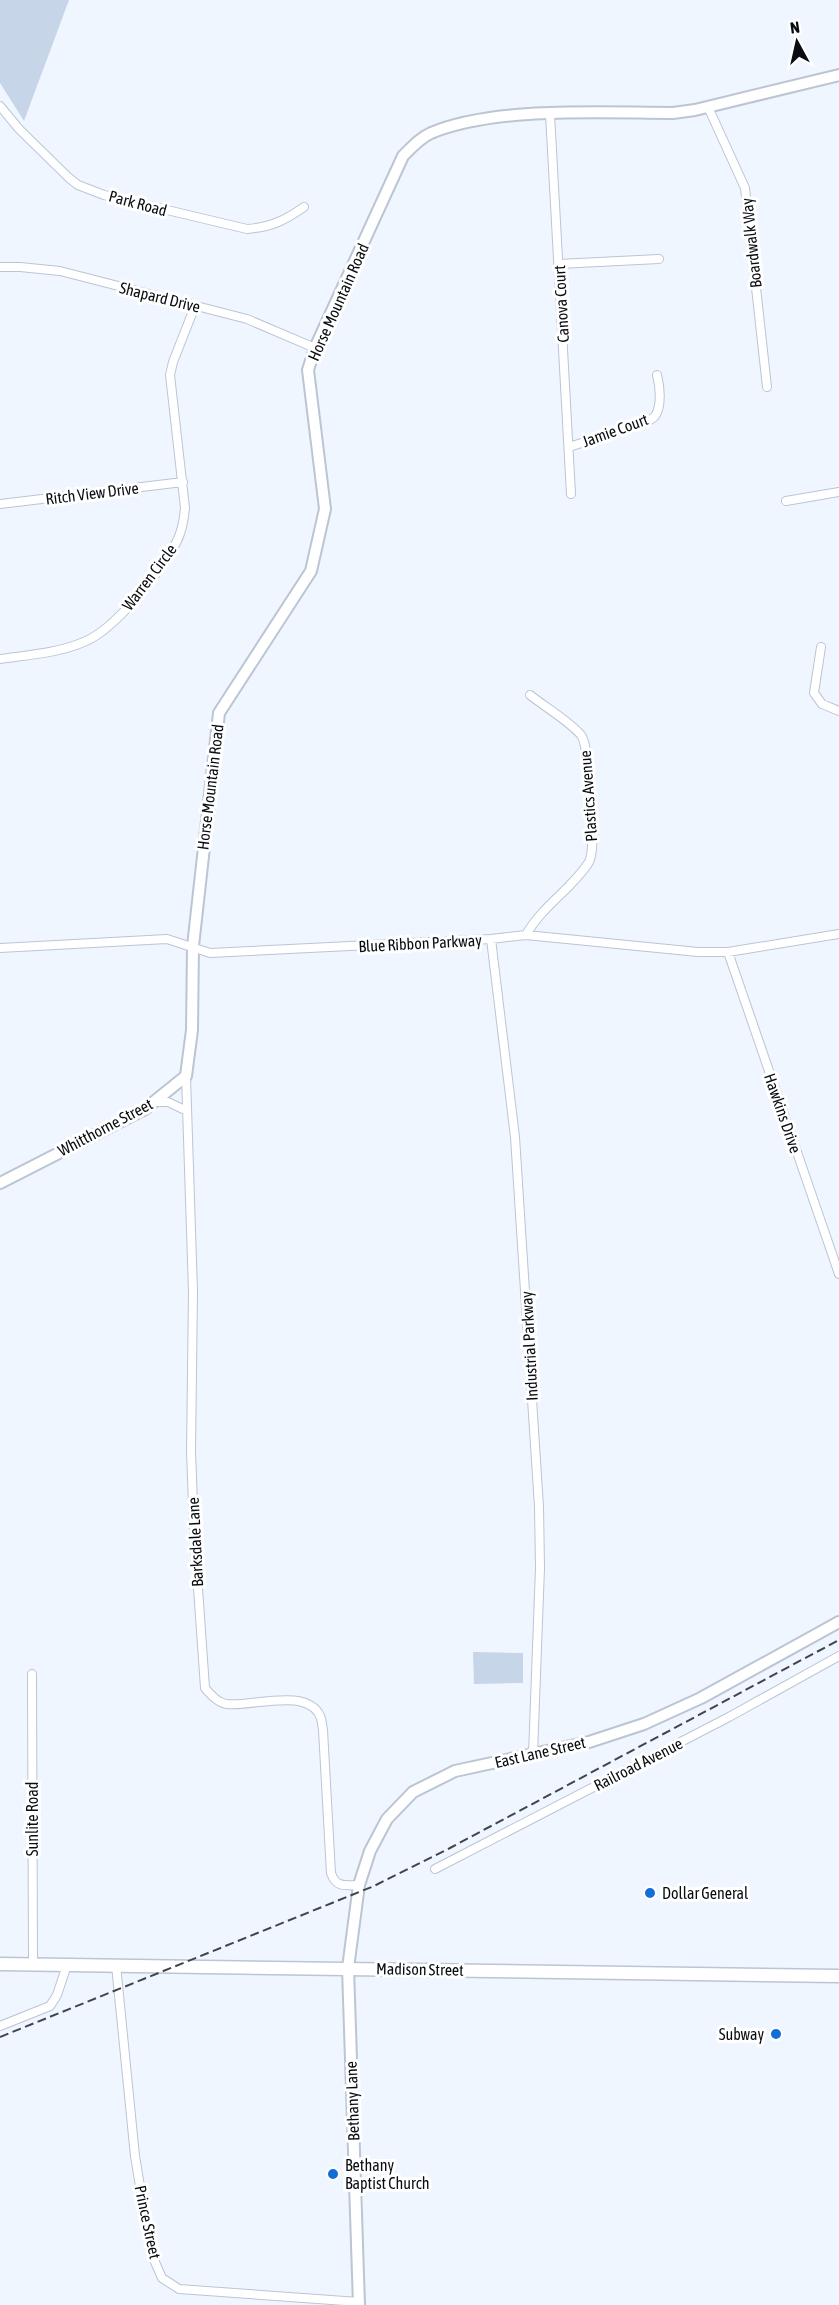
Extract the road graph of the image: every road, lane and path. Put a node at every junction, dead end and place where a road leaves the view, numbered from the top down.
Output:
1 (839, 75) edge
2 (0, 106) edge
3 (708, 107) junction
4 (550, 114) junction
5 (304, 207) dead end
6 (659, 260) dead end
7 (559, 264) junction
8 (0, 267) edge
9 (195, 306) junction
10 (315, 348) junction
11 (657, 375) dead end
12 (767, 387) dead end
13 (569, 447) junction
14 (183, 482) junction
15 (839, 492) edge
16 (572, 494) dead end
17 (786, 501) dead end
18 (0, 504) edge
19 (821, 647) dead end
20 (0, 659) edge
21 (530, 695) dead end
22 (839, 711) edge
23 (839, 934) edge
24 (526, 935) junction
25 (491, 939) junction
26 (193, 946) junction
27 (0, 948) edge
28 (728, 952) junction
29 (186, 1076) junction
30 (155, 1102) junction
31 (187, 1111) junction
32 (0, 1183) edge
33 (839, 1274) edge
34 (839, 1622) edge
35 (839, 1656) edge
36 (32, 1674) dead end
37 (533, 1754) junction
38 (435, 1869) dead end
39 (359, 1885) junction
40 (0, 1964) edge
41 (33, 1965) junction
42 (67, 1965) junction
43 (116, 1965) junction
44 (348, 1968) junction
45 (839, 1976) edge
46 (0, 2026) edge
47 (359, 2304) edge

1 - 3 street, Horse Mountain Road
2 - 5 street, Park Road
3 - 4 street, Horse Mountain Road
3 - 12 street, Boardwalk Way
4 - 7 street, Canova Court
4 - 10 street, Horse Mountain Road
6 - 7 street
7 - 13 street, Canova Court
8 - 9 street, Shapard Drive
9 - 10 street, Shapard Drive
9 - 14 street, Warren Circle
10 - 26 street, Horse Mountain Road
11 - 13 street, Jamie Court
13 - 16 street, Canova Court
14 - 18 street, Ritch View Drive
14 - 20 street, Warren Circle
15 - 17 street
19 - 22 street
21 - 24 street, Plastics Avenue
23 - 28 street, Blue Ribbon Parkway
24 - 25 street, Blue Ribbon Parkway
24 - 28 street, Blue Ribbon Parkway
25 - 26 street, Blue Ribbon Parkway
25 - 37 street, Industrial Parkway
26 - 27 street, Blue Ribbon Parkway
26 - 29 street
28 - 33 street, Hawkins Drive
29 - 30 street, Whitthorne Street
29 - 31 street, Barksdale Lane
30 - 31 street
30 - 32 street, Whitthorne Street
31 - 39 street, Barksdale Lane
34 - 37 street, East Lane Street
35 - 38 street, Railroad Avenue
36 - 41 street, Sunlite Road
37 - 39 street, East Lane Street
39 - 44 street, East Lane Street
40 - 41 main road, Madison Street
41 - 42 main road, Madison Street
42 - 43 main road, Madison Street
42 - 46 street
43 - 44 main road, Madison Street
43 - 47 street, Prince Street
44 - 45 main road, Madison Street
44 - 47 street, Bethany Lane

